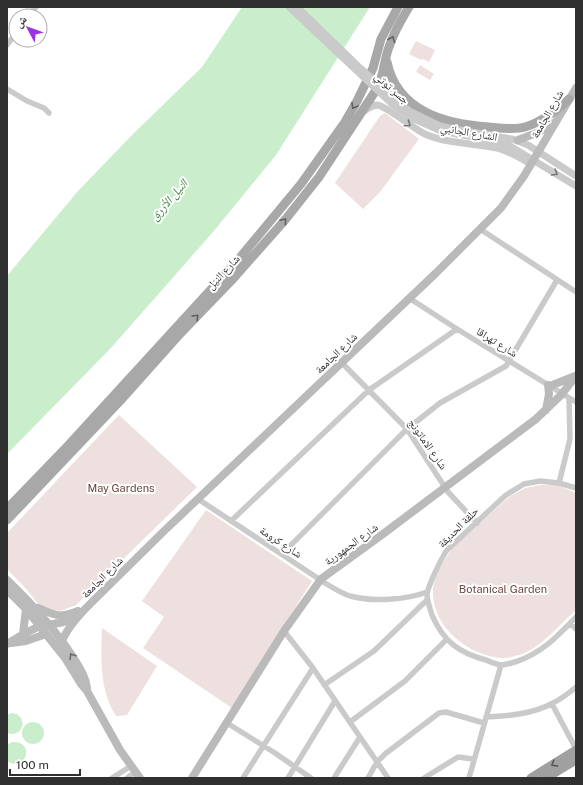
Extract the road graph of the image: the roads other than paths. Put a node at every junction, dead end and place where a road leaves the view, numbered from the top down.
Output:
1 (289, 7) edge
2 (297, 7) edge
3 (398, 7) edge
4 (409, 7) edge
5 (386, 58) junction
6 (576, 88) edge
7 (7, 89) edge
8 (569, 99) junction
9 (362, 112) junction
10 (49, 113) dead end
11 (555, 123) junction
12 (512, 128) junction
13 (510, 140) junction
14 (538, 152) junction
15 (532, 162) junction
16 (576, 176) edge
17 (301, 184) junction
18 (576, 186) edge
19 (309, 191) junction
20 (480, 229) junction
21 (224, 275) junction
22 (557, 280) junction
23 (231, 281) junction
24 (576, 292) edge
25 (409, 298) junction
26 (457, 329) junction
27 (175, 334) junction
28 (508, 361) junction
29 (341, 362) junction
30 (576, 376) edge
31 (549, 385) junction
32 (369, 390) junction
33 (565, 395) junction
34 (576, 402) edge
35 (546, 410) junction
36 (407, 429) junction
37 (559, 483) junction
38 (445, 487) junction
39 (576, 488) edge
40 (198, 499) junction
41 (12, 508) edge
42 (7, 520) edge
43 (231, 521) junction
44 (477, 523) junction
45 (282, 554) junction
46 (321, 579) junction
47 (7, 580) edge
48 (7, 590) edge
49 (427, 592) junction
50 (427, 600) junction
51 (30, 608) junction
52 (84, 610) junction
53 (576, 617) edge
54 (570, 623) junction
55 (50, 625) junction
56 (40, 627) junction
57 (576, 629) edge
58 (284, 631) junction
59 (23, 634) junction
60 (46, 634) junction
61 (61, 640) junction
62 (446, 640) junction
63 (8, 643) edge
64 (59, 650) junction
65 (501, 665) junction
66 (313, 668) junction
67 (324, 685) junction
68 (576, 687) edge
69 (87, 691) junction
70 (335, 701) junction
71 (552, 704) junction
72 (485, 720) junction
73 (350, 722) junction
74 (226, 723) junction
75 (360, 737) junction
76 (263, 746) junction
77 (576, 749) edge
78 (473, 759) junction
79 (576, 760) edge
80 (378, 762) junction
81 (295, 766) junction
82 (135, 772) edge
83 (112, 778) edge
84 (127, 778) edge
85 (192, 778) edge
86 (243, 778) edge
87 (288, 778) edge
88 (311, 778) edge
89 (334, 778) edge
90 (368, 778) edge
91 (388, 778) edge
92 (424, 778) edge
93 (469, 778) edge
94 (532, 778) edge
95 (546, 778) edge

1 - 13 street, جسر توتي, bridge
2 - 13 street, جسر توتي, bridge
3 -> 17 main road, شارع النيل
5 -> 4 main road, شارع النيل
5 - 9 main road, شارع النيل
5 - 12 main road
6 - 8 main road, شارع الجامعة
7 - 10 street
8 - 11 main road, شارع الجامعة
8 - 12 main road
9 -> 15 street, الشارع الجانبي
9 - 19 main road, شارع النيل
11 - 13 main road
11 - 14 main road, شارع الجامعة
12 - 13 street
13 - 14 street
13 - 15 street
14 - 15 main road, شارع الجامعة
14 - 16 street
15 -> 18 street
15 - 20 main road, شارع الجامعة
17 - 19 main road
17 - 21 main road, شارع النيل
23 -> 19 main road, شارع النيل
20 - 22 street
20 - 25 main road, شارع الجامعة
21 - 23 main road
21 - 27 main road, شارع النيل
22 - 24 street
22 - 28 street
27 -> 23 main road, شارع النيل
25 - 26 street, شارع تهراقا
25 - 29 main road, شارع الجامعة
26 - 28 street, شارع تهراقا
26 - 32 street
27 - 41 main road, شارع النيل
28 - 31 street, شارع تهراقا
28 - 36 street
29 - 32 street, شارع الاماتونج
29 - 40 main road, شارع الجامعة
30 - 31 main road
30 - 33 main road, شارع الجمهورية
31 - 33 street, شارع تهراقا
31 - 35 main road
32 - 36 street, شارع الاماتونج
32 - 43 street
33 - 34 street, شارع تهراقا
33 - 35 main road, شارع الجمهورية
33 - 37 street
35 - 38 main road, شارع الجمهورية
36 - 38 street, شارع الاماتونج
36 - 45 street
37 - 39 street, حلقة الحديقة
37 - 44 street, حلقة الحديقة
38 - 44 street, شارع الاماتونج
38 - 46 main road, شارع الجمهورية
40 - 43 street, شارع كرومة
40 - 52 main road, شارع الجامعة
41 - 42 main road, شارع النيل
43 - 45 street, شارع كرومة
44 - 49 street, حلقة الحديقة
45 - 46 street, شارع كرومة
46 - 49 street, شارع كرومة
46 - 58 main road, شارع الجمهورية
47 - 51 main road
48 - 51 main road
49 - 50 street, حلقة الحديقة
50 - 62 street, حلقة الحديقة
50 - 67 street
51 - 52 main road
51 - 55 main road
51 - 56 main road
51 - 59 main road
52 - 55 main road, شارع الجامعة
52 - 61 main road, شارع الجامعة
53 - 54 street
54 - 57 street
54 - 65 street
55 - 56 main road, شارع الجامعة
55 - 61 main road
56 - 59 main road, شارع الجامعة
56 - 60 main road
58 - 66 street
58 - 74 main road, شارع الجمهورية
59 - 63 main road, شارع الجامعة
60 - 63 main road, شارع الجامعة
60 - 64 main road
61 - 64 main road, شارع الجامعة
69 -> 61 main road
62 - 65 street, حلقة الحديقة
62 - 73 street
64 - 69 main road
65 - 72 street
66 - 67 street
66 - 76 street
67 - 70 street
68 - 71 street
69 - 82 main road
70 - 73 street
70 - 81 street
71 - 72 street
71 - 77 street
72 - 78 street
72 - 80 street
73 - 75 street
74 - 76 street
74 - 85 main road, شارع الجمهورية
75 - 80 street
75 - 89 street
76 - 81 street
76 - 86 street
77 -> 94 highway
78 - 92 street
78 - 93 street
79 - 95 highway
80 - 90 street
80 - 91 street
81 - 87 street
81 - 88 street
82 - 83 street
82 - 84 street

